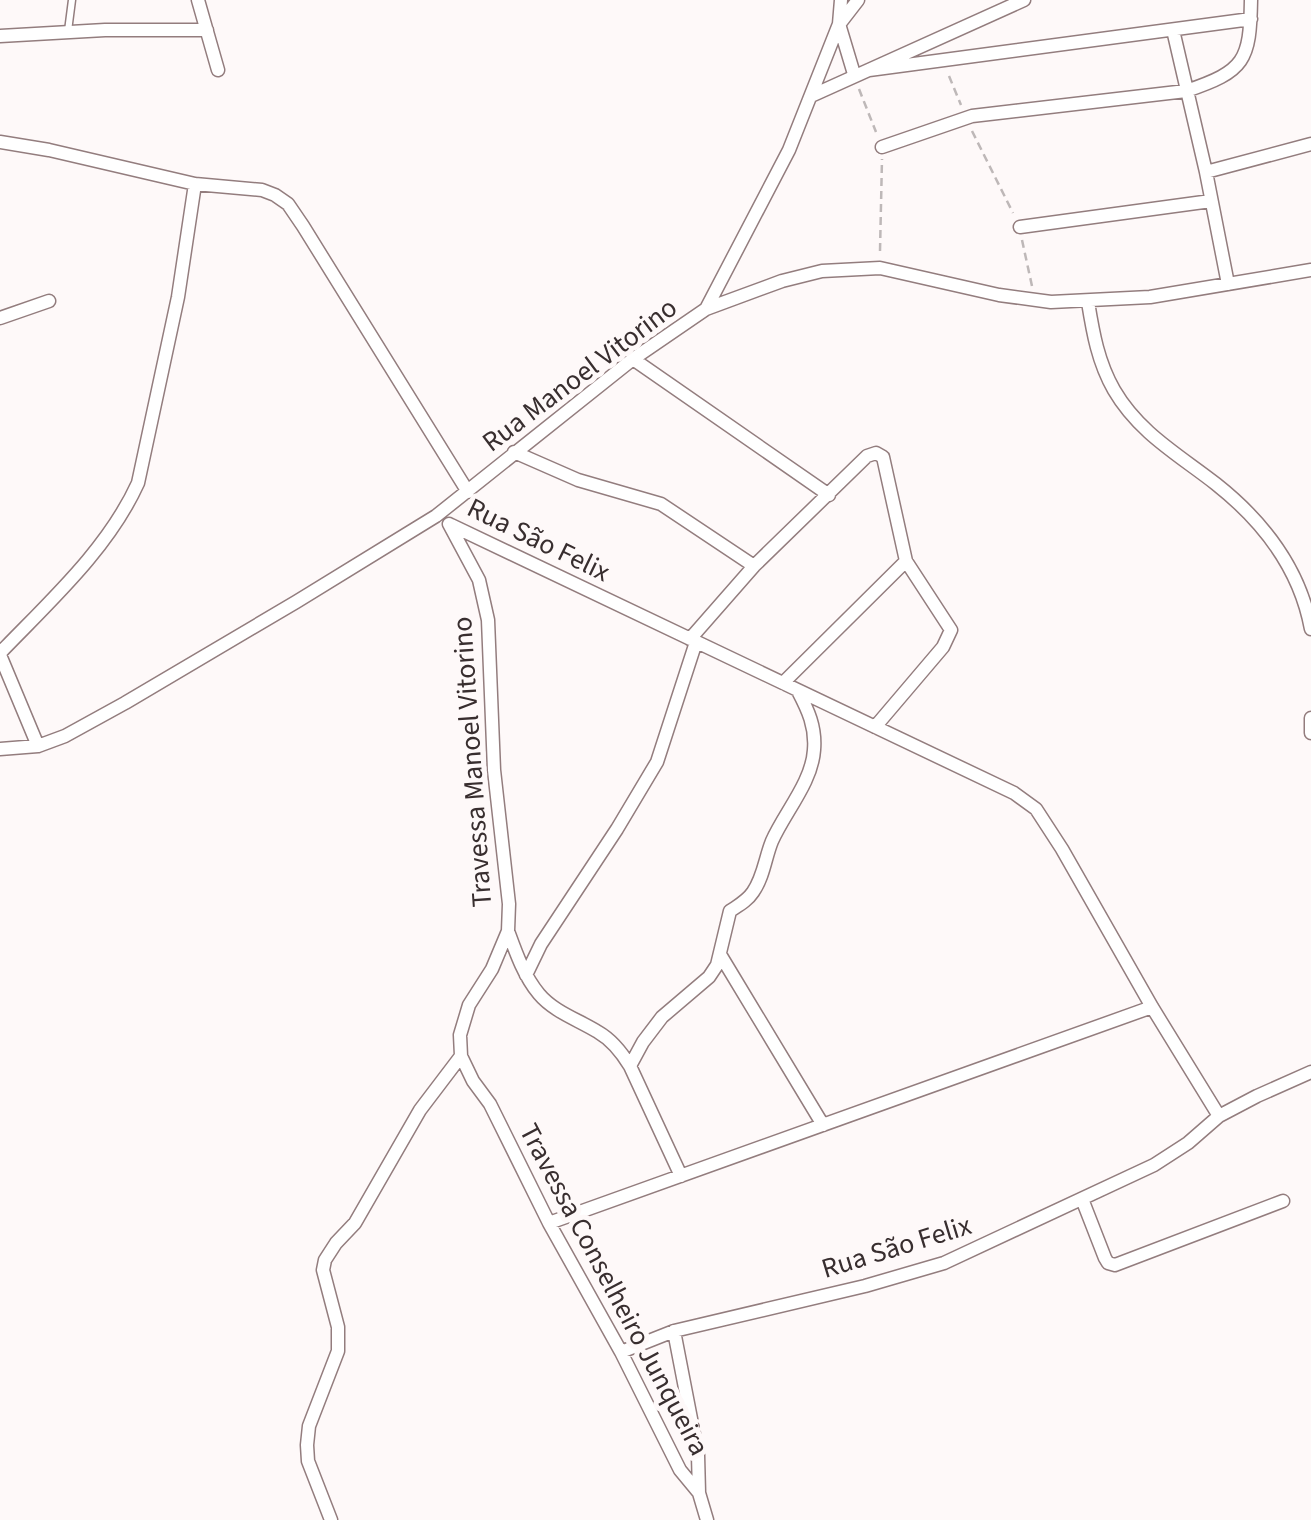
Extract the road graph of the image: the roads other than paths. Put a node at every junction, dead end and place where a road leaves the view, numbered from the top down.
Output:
1 (72, 0) edge
2 (198, 0) edge
3 (841, 0) edge
4 (858, 0) edge
5 (1024, 0) edge
6 (1251, 0) edge
7 (1251, 19) junction
8 (839, 24) junction
9 (208, 30) junction
10 (1173, 30) junction
11 (68, 32) junction
12 (0, 36) edge
13 (218, 70) dead end
14 (869, 70) junction
15 (854, 74) junction
16 (1186, 91) junction
17 (810, 96) junction
18 (0, 142) edge
19 (1311, 144) edge
20 (882, 148) road end
21 (1206, 172) junction
22 (196, 184) junction
23 (1211, 201) junction
24 (1020, 227) road end
25 (1311, 270) edge
26 (1228, 284) junction
27 (49, 301) dead end
28 (1088, 302) junction
29 (706, 309) junction
30 (0, 318) edge
31 (633, 359) junction
32 (514, 452) junction
33 (468, 492) junction
34 (829, 495) junction
35 (436, 516) junction
36 (449, 524) junction
37 (906, 561) junction
38 (754, 566) junction
39 (1311, 629) edge
40 (693, 640) junction
41 (0, 654) edge
42 (783, 684) junction
43 (5, 686) edge
44 (798, 691) junction
45 (1311, 718) edge
46 (875, 727) junction
47 (1311, 733) edge
48 (38, 746) junction
49 (0, 749) edge
50 (508, 932) junction
51 (721, 956) junction
52 (526, 975) junction
53 (1152, 1007) junction
54 (461, 1056) junction
55 (630, 1066) junction
56 (1311, 1072) edge
57 (1219, 1116) junction
58 (822, 1125) junction
59 (681, 1176) junction
60 (1082, 1199) junction
61 (1283, 1202) dead end
62 (549, 1223) junction
63 (674, 1331) junction
64 (621, 1352) junction
65 (699, 1493) junction
66 (331, 1520) edge
67 (707, 1520) edge

1 - 11 lane
2 - 9 street
3 - 8 street
4 - 8 street
5 - 14 street
6 - 7 street
7 - 10 street
7 - 16 street
8 - 15 street
8 - 17 street
9 - 11 street
9 - 13 street
10 - 14 street
10 - 16 street
11 - 12 street
14 - 15 street
15 - 17 street
16 - 20 street
16 - 21 street
17 - 29 street
18 - 22 street
19 - 21 street
21 - 23 street
22 - 33 street
22 - 41 street
23 - 24 street
23 - 26 street
25 - 26 street, Rua Manoel Vitorino
26 - 28 street, Rua Manoel Vitorino
27 - 30 street
28 - 29 street, Rua Manoel Vitorino
28 - 39 street
29 - 31 street, Rua Manoel Vitorino
31 - 32 street, Rua Manoel Vitorino
31 - 34 street
32 - 33 street, Rua Manoel Vitorino
32 - 38 street
33 - 35 street, Rua Manoel Vitorino
34 - 37 street
34 - 38 street
35 - 36 street, Rua São Felix
35 - 48 street, Rua Manoel Vitorino
36 - 40 street, Rua São Felix
36 - 50 street, Travessa Manoel Vitorino
37 - 42 street
37 - 46 street
38 - 40 street
40 - 42 street, Rua São Felix
40 - 52 street
41 - 43 street
42 - 44 street, Rua São Felix
43 - 48 street
44 - 46 street, Rua São Felix
44 - 51 street
45 - 47 street
46 - 53 street, Rua São Felix
48 - 49 street, Rua Manoel Vitorino
50 - 52 street
50 - 54 street, Travessa Manoel Vitorino
51 - 55 street
51 - 58 street
52 - 55 street
53 - 57 street, Rua São Felix
53 - 58 street
54 - 62 street, Travessa Conselheiro Junqueira
54 - 66 street
55 - 59 street
56 - 57 street, Rua São Felix
57 - 60 street, Rua São Felix
58 - 59 street
59 - 62 street
60 - 61 street
60 - 63 street, Rua São Felix
62 - 64 street, Travessa Conselheiro Junqueira
63 - 64 street, Rua São Felix
63 - 65 street, Travessa Conselheiro Junqueira
64 - 65 street, Travessa Conselheiro Junqueira
65 - 67 street, Travessa Conselheiro Junqueira

